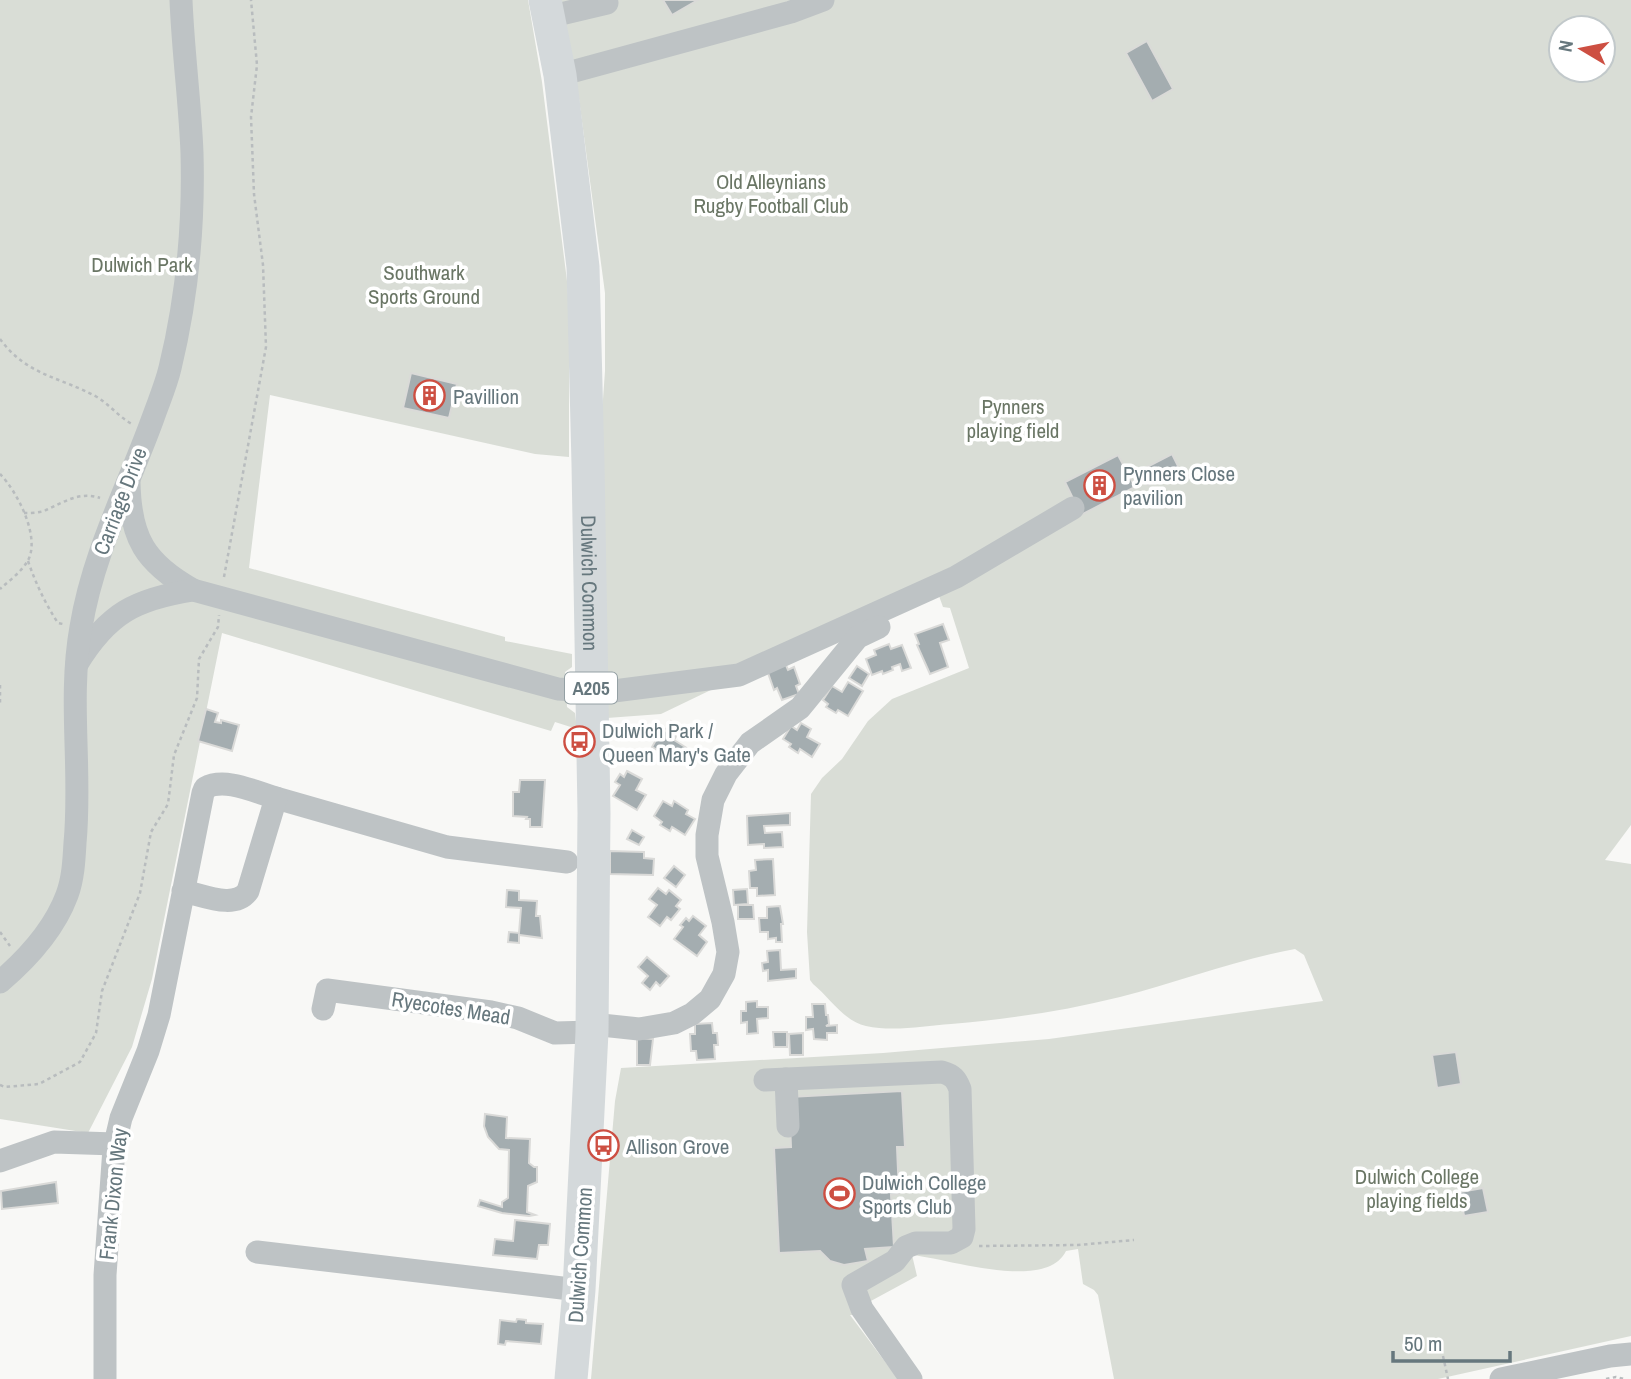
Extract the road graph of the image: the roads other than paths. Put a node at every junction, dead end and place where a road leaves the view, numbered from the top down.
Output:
1 (181, 0) edge
2 (823, 0) edge
3 (607, 3) dead end
4 (547, 9) edge
5 (560, 75) junction
6 (129, 479) junction
7 (1073, 508) dead end
8 (193, 590) junction
9 (879, 627) dead end
10 (77, 664) junction
11 (591, 692) junction
12 (276, 798) junction
13 (567, 862) dead end
14 (183, 891) junction
15 (0, 982) edge
16 (323, 1009) dead end
17 (592, 1028) junction
18 (789, 1126) dead end
19 (115, 1144) junction
20 (0, 1161) edge
21 (257, 1252) dead end
22 (579, 1290) junction
23 (1631, 1354) edge
24 (105, 1379) edge
25 (571, 1379) edge
26 (911, 1379) edge
27 (1502, 1379) edge

1 - 6 street, Carriage Drive
2 - 5 street
3 - 4 street
4 - 5 highway, Dulwich Common / A205
5 - 11 highway, Dulwich Common / A205
6 - 8 street
6 - 10 street, Carriage Drive
7 - 11 street
8 - 10 street
8 - 11 street
9 - 17 street
10 - 15 street, Carriage Drive
11 - 17 highway, Dulwich Common / A205
12 - 13 street, Frank Dixon Way
12 - 14 street
12 - 14 street, Frank Dixon Way
14 - 19 street, Frank Dixon Way
16 - 17 street, Ryecotes Mead
17 - 22 highway, Dulwich Common / A205
18 - 26 street
19 - 20 street
19 - 24 street, Frank Dixon Way
21 - 22 street
22 - 25 highway, Dulwich Common / A205
23 - 27 street

